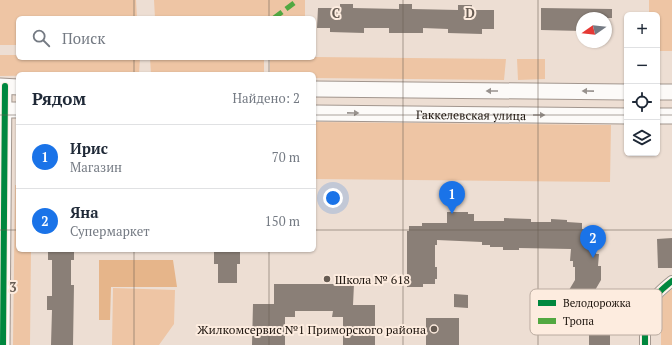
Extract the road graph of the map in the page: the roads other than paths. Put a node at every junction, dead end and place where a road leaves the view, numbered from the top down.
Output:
1 (8, 87) edge
2 (316, 89) edge
3 (624, 92) edge
4 (660, 92) edge
5 (672, 92) edge
6 (8, 110) edge
7 (316, 113) edge
8 (624, 116) edge
9 (660, 116) edge
10 (672, 116) edge
11 (672, 281) edge
12 (662, 290) edge
13 (3, 345) edge

1 - 6 street
3 -> 2 main road, Гаккелевская улица
4 - 5 main road
6 - 13 street
7 -> 8 main road, Гаккелевская улица
9 - 10 main road
11 - 12 street

